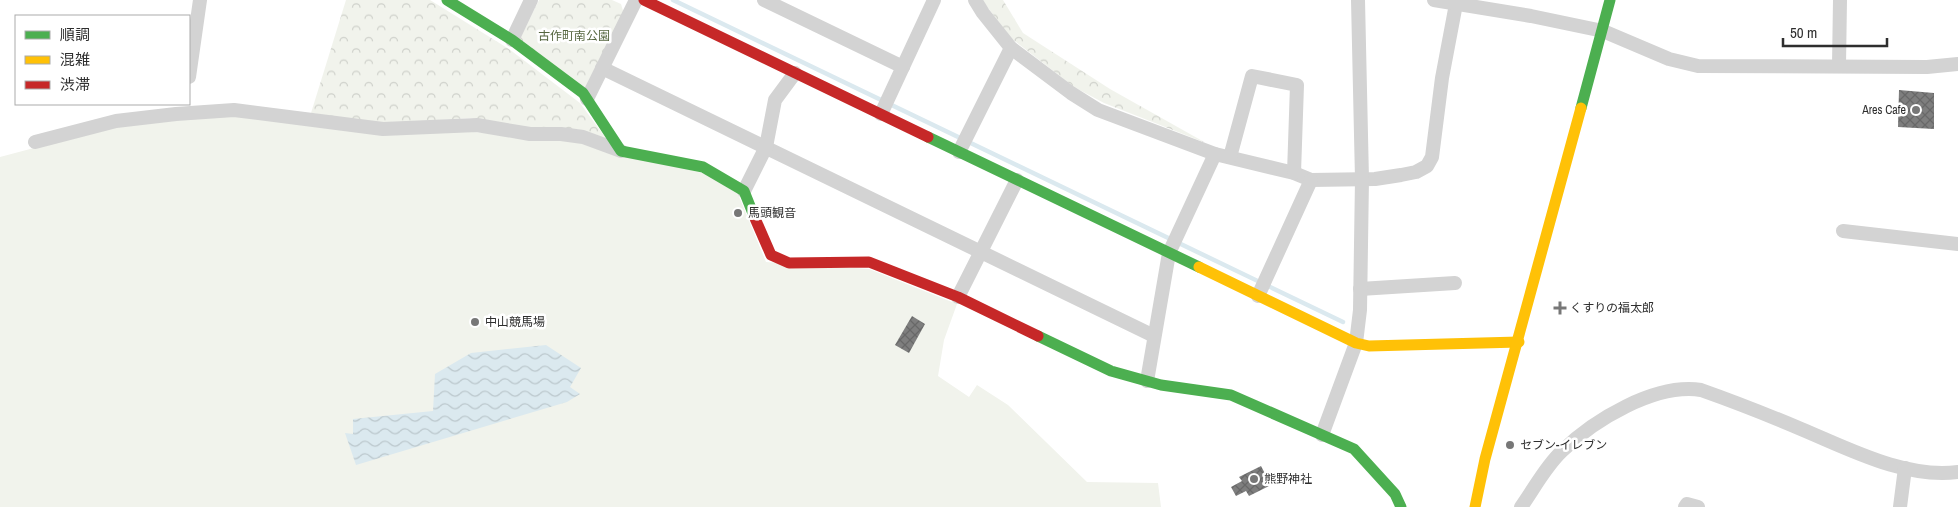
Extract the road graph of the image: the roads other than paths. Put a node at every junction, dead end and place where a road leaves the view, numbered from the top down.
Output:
1 (200, 0) edge
2 (447, 0) edge
3 (532, 0) edge
4 (636, 0) edge
5 (644, 0) edge
6 (764, 0) edge
7 (975, 0) edge
8 (1358, 0) edge
9 (1434, 0) edge
10 (1610, 0) edge
11 (1840, 0) edge
12 (932, 1) edge
13 (1456, 4) junction
14 (1603, 31) junction
15 (512, 40) junction
16 (1011, 48) junction
17 (1958, 64) edge
18 (1839, 65) junction
19 (903, 67) junction
20 (602, 68) junction
21 (190, 71) edge
22 (795, 73) junction
23 (587, 99) junction
24 (184, 108) edge
25 (881, 114) junction
26 (35, 142) dead end
27 (766, 147) junction
28 (621, 151) junction
29 (959, 152) junction
30 (1216, 154) junction
31 (1230, 157) junction
32 (1294, 173) junction
33 (1362, 179) junction
34 (1018, 180) junction
35 (1311, 180) junction
36 (744, 191) junction
37 (1843, 231) dead end
38 (1958, 244) edge
39 (981, 252) junction
40 (1168, 253) junction
41 (1455, 283) dead end
42 (1360, 289) junction
43 (1258, 296) junction
44 (958, 297) junction
45 (1154, 336) junction
46 (1518, 342) junction
47 (1356, 343) junction
48 (1147, 381) junction
49 (1322, 434) junction
50 (1905, 468) junction
51 (1958, 472) edge
52 (1402, 507) edge
53 (1475, 507) edge
54 (1521, 507) edge
55 (1685, 507) edge
56 (1698, 507) edge
57 (1900, 507) edge

1 - 21 street
2 - 15 street
3 - 15 street
4 - 20 street
5 - 22 street
6 - 19 street
7 - 16 street
8 - 33 street
9 - 13 street
10 - 14 street
11 - 18 street
12 - 19 street
13 - 14 street
13 - 33 street
14 - 18 street
14 - 46 street
15 - 23 street
16 - 29 street
16 - 30 street
17 - 18 street
19 - 25 street
20 - 23 street
20 - 27 street
22 - 25 street
22 - 27 street
23 - 28 street
24 - 26 street
24 - 28 street
25 - 29 street
27 - 36 street
27 - 39 street
28 - 36 street
29 - 34 street
30 - 31 street
30 - 40 street
31 - 32 street
31 - 32 street
32 - 35 street
33 - 35 street
33 - 42 street
34 - 39 street
34 - 40 street
35 - 43 street
36 - 44 street
37 - 38 street
39 - 44 street
39 - 45 street
40 - 43 street
40 - 45 street
41 - 42 street
42 - 47 street
43 - 47 street
44 - 48 street
45 - 48 street
46 - 47 street
46 - 53 street
47 - 49 street
48 - 49 street
49 - 52 street
50 - 51 street
50 - 54 street
50 - 57 street
55 - 56 street

